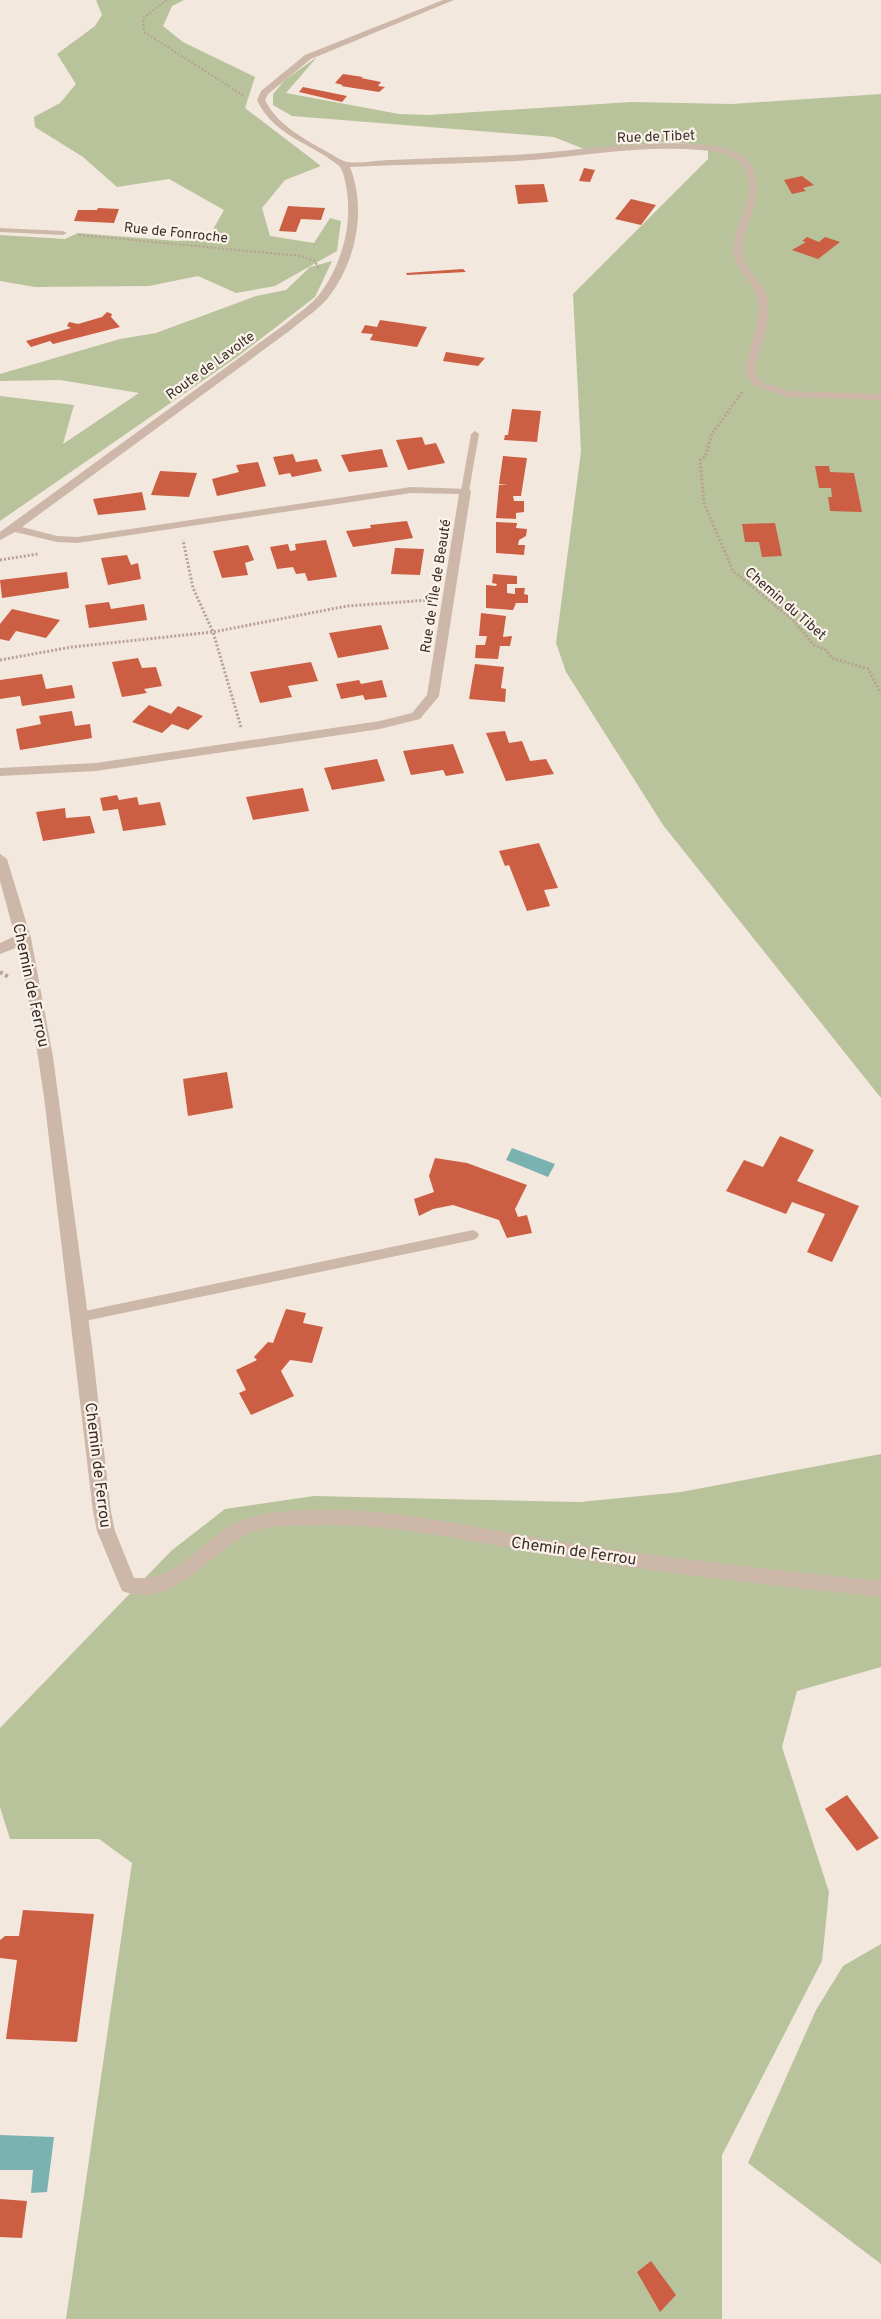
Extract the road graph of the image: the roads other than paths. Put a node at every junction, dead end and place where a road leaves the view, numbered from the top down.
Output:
1 (450, 0) edge
2 (344, 165) junction
3 (0, 230) edge
4 (63, 233) road end
5 (881, 398) edge
6 (475, 434) dead end
7 (465, 491) junction
8 (14, 528) junction
9 (0, 537) edge
10 (0, 772) edge
11 (0, 859) edge
12 (24, 938) junction
13 (0, 949) edge
14 (473, 1235) dead end
15 (80, 1317) junction
16 (881, 1589) edge

1 - 2 street
2 - 5 street, Rue de Tibet
2 - 8 street, Route de Lavolte
3 - 4 lane
6 - 7 lane
7 - 8 street
7 - 10 street, Rue de l'Île de Beauté
8 - 9 street, Route de Lavolte
11 - 12 street, Chemin de Ferrou
12 - 13 street
12 - 15 street, Chemin de Ferrou
14 - 15 lane
15 - 16 street, Chemin de Ferrou

